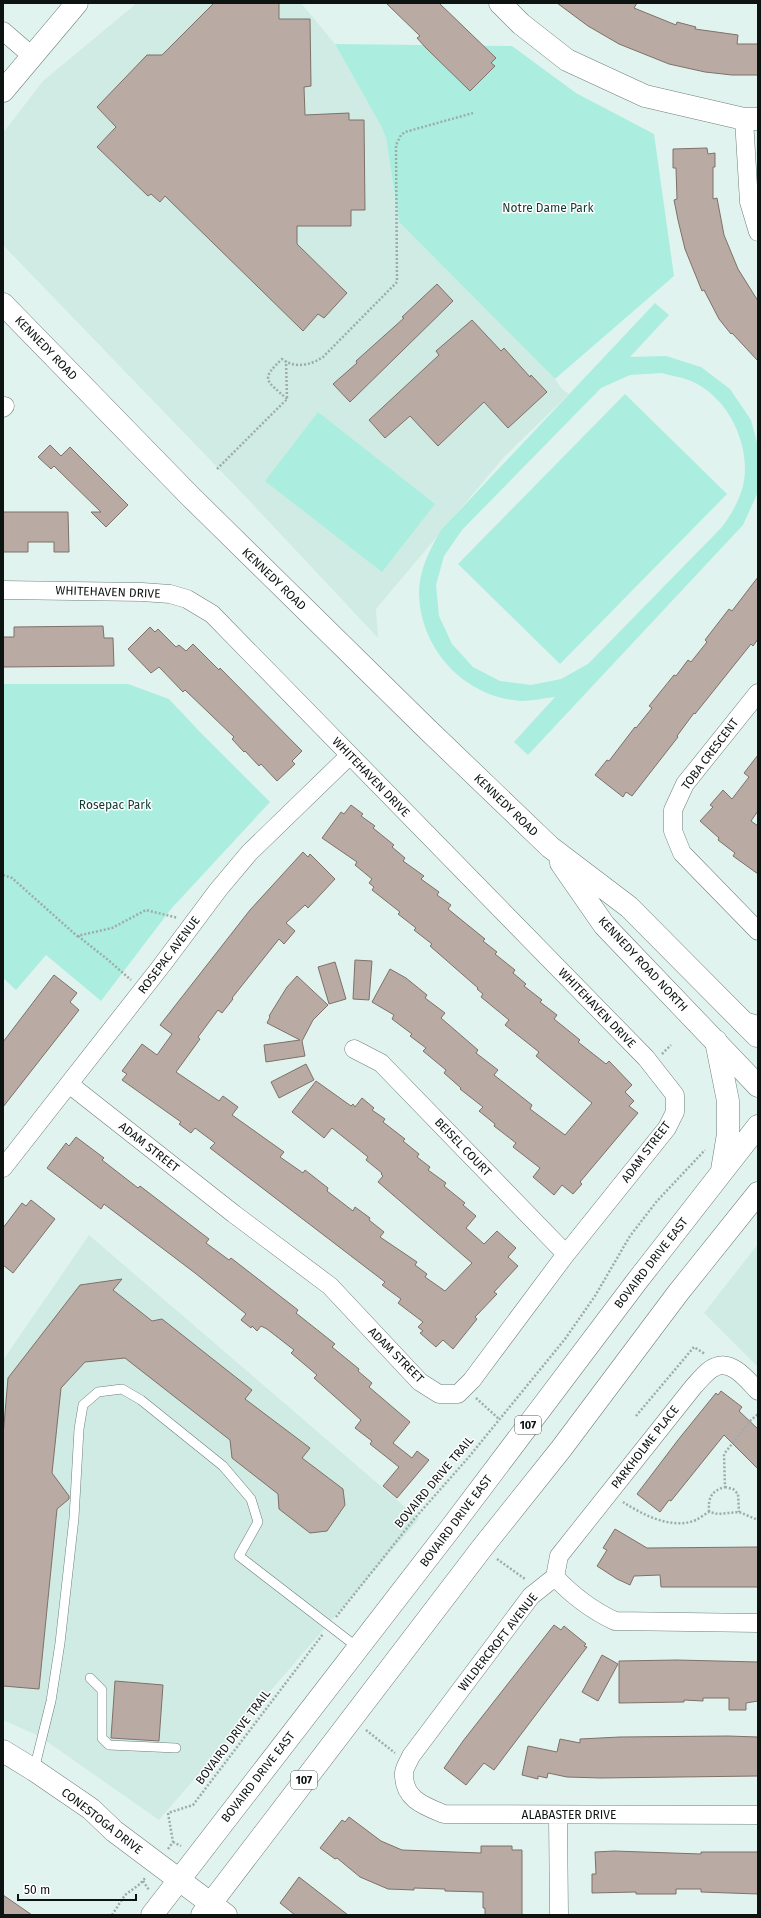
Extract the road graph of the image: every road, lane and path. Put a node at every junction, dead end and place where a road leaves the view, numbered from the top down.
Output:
1 (77, 3) edge
2 (500, 3) edge
3 (3, 31) edge
4 (32, 56) junction
5 (3, 91) edge
6 (473, 113) dead end
7 (751, 119) edge
8 (758, 232) edge
9 (3, 304) edge
10 (286, 361) junction
11 (287, 398) junction
12 (217, 469) dead end
13 (3, 590) edge
14 (758, 693) edge
15 (350, 755) junction
16 (550, 847) junction
17 (3, 875) edge
18 (194, 922) junction
19 (758, 931) edge
20 (77, 936) junction
21 (142, 990) junction
22 (754, 1029) edge
23 (716, 1041) junction
24 (671, 1045) dead end
25 (354, 1049) dead end
26 (659, 1057) dead end
27 (69, 1084) junction
28 (758, 1086) edge
29 (675, 1095) joint
30 (758, 1126) edge
31 (706, 1147) dead end
32 (3, 1168) edge
33 (722, 1172) junction
34 (758, 1193) edge
35 (758, 1202) edge
36 (740, 1217) junction
37 (566, 1254) junction
38 (720, 1365) junction
39 (758, 1391) edge
40 (471, 1394) dead end
41 (758, 1414) edge
42 (636, 1416) dead end
43 (499, 1419) junction
44 (725, 1487) junction
45 (609, 1493) junction
46 (709, 1512) junction
47 (739, 1512) junction
48 (758, 1520) edge
49 (482, 1548) junction
50 (554, 1577) junction
51 (539, 1589) junction
52 (758, 1623) edge
53 (329, 1626) junction
54 (357, 1647) junction
55 (90, 1678) dead end
56 (350, 1719) junction
57 (176, 1748) dead end
58 (3, 1752) edge
59 (406, 1768) junction
60 (34, 1770) junction
61 (758, 1815) edge
62 (558, 1816) junction
63 (173, 1842) junction
64 (181, 1846) dead end
65 (167, 1851) dead end
66 (147, 1876) dead end
67 (179, 1880) junction
68 (143, 1881) junction
69 (150, 1890) dead end
70 (213, 1911) edge
71 (112, 1915) edge
72 (152, 1915) edge
73 (559, 1915) edge

1 - 4 main road
2 - 7 main road
3 - 4 street
4 - 5 main road
6 - 10 path
7 - 8 street
9 - 16 main road, KENNEDY ROAD
10 - 11 path
10 - 11 path
11 - 12 path
13 - 15 street, WHITEHAVEN DRIVE
14 - 19 street, TOBA CRESCENT
15 - 18 street, ROSEPAC AVENUE
15 - 29 street, WHITEHAVEN DRIVE
16 - 22 main road
16 - 23 main road, KENNEDY ROAD NORTH
17 - 20 path
18 - 20 path
18 - 21 street, ROSEPAC AVENUE
20 - 21 path
21 - 27 street, ROSEPAC AVENUE
23 - 28 main road, KENNEDY ROAD NORTH
23 - 33 main road
24 - 26 path
25 - 37 street, BEISEL COURT
27 - 32 street, ROSEPAC AVENUE
27 - 37 street, ADAM STREET
29 - 37 street, ADAM STREET
30 - 33 main road, BOVAIRD DRIVE EAST / 107
31 - 43 path, BOVAIRD DRIVE TRAIL
33 - 54 main road, BOVAIRD DRIVE EAST / 107
34 - 36 main road, 107
35 - 36 main road
36 - 49 main road, 107
38 - 39 street
38 - 42 path
38 - 45 street, PARKHOLME PLACE
40 - 43 path
41 - 44 path
43 - 53 path, BOVAIRD DRIVE TRAIL
44 - 46 path
44 - 47 path
45 - 46 path
45 - 50 street, PARKHOLME PLACE
46 - 47 path
47 - 48 path
49 - 51 path
49 - 56 main road, 107
50 - 51 street, WILDERCROFT AVENUE
50 - 52 street
51 - 59 street, WILDERCROFT AVENUE
53 - 54 lane
53 - 60 lane
53 - 63 path, BOVAIRD DRIVE TRAIL
54 - 67 main road, BOVAIRD DRIVE EAST / 107
55 - 57 lane
56 - 59 path
56 - 70 main road, 107
58 - 60 main road, CONESTOGA DRIVE
59 - 62 street, ALABASTER DRIVE
60 - 67 main road, CONESTOGA DRIVE
61 - 62 street, ALABASTER DRIVE
62 - 73 street
63 - 64 path
63 - 65 path
66 - 68 path
67 - 70 main road, CONESTOGA DRIVE
67 - 72 main road, BOVAIRD DRIVE EAST / 107
68 - 69 path
68 - 71 path

